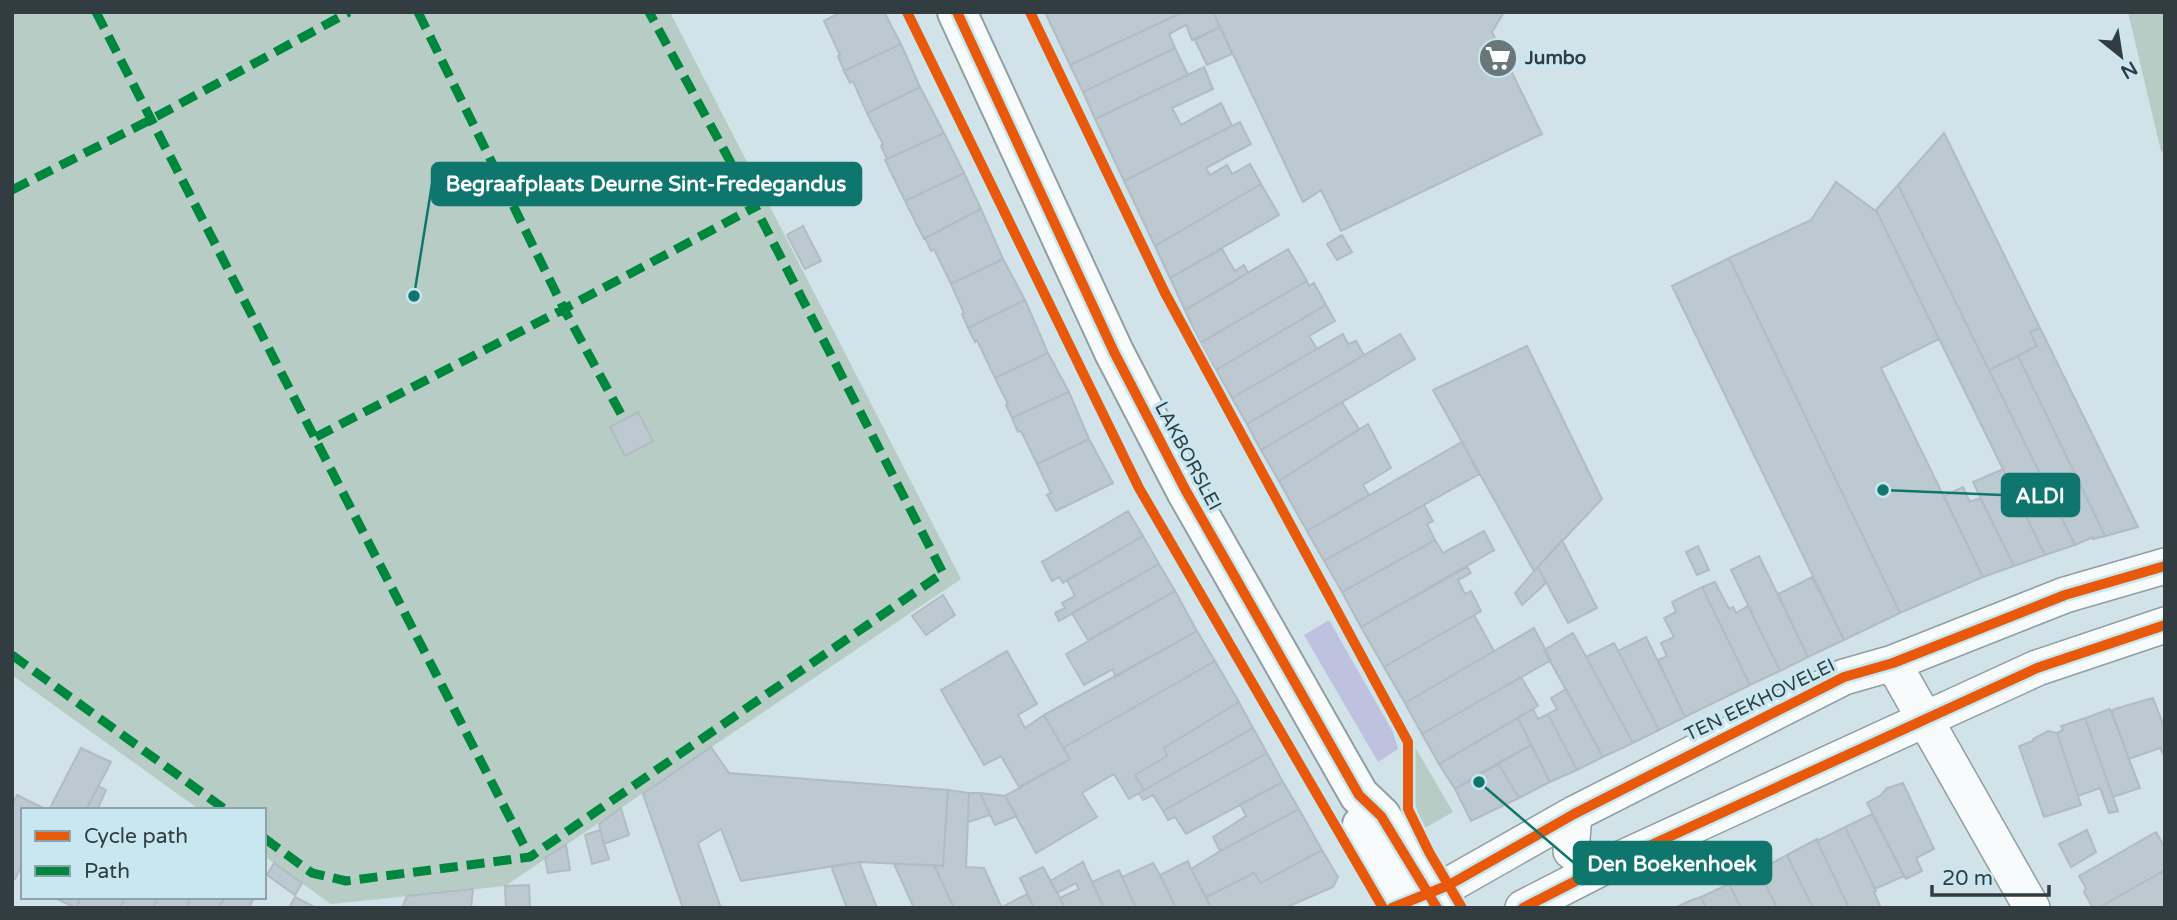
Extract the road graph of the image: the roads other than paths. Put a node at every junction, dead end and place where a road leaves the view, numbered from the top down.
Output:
1 (957, 12) edge
2 (2165, 566) edge
3 (2165, 625) edge
4 (1893, 663) junction
5 (1925, 719) junction
6 (1574, 814) junction
7 (1601, 868) junction
8 (1412, 904) edge
9 (1523, 908) edge
10 (2032, 908) edge

1 - 8 street, LAKBORSLEI
2 - 4 street, TEN EEKHOVELEI
3 - 5 street
4 - 5 street
4 - 6 street, TEN EEKHOVELEI
5 - 7 street
5 - 10 street
6 - 7 street
6 - 8 street, TEN EEKHOVELEI
7 - 9 street

